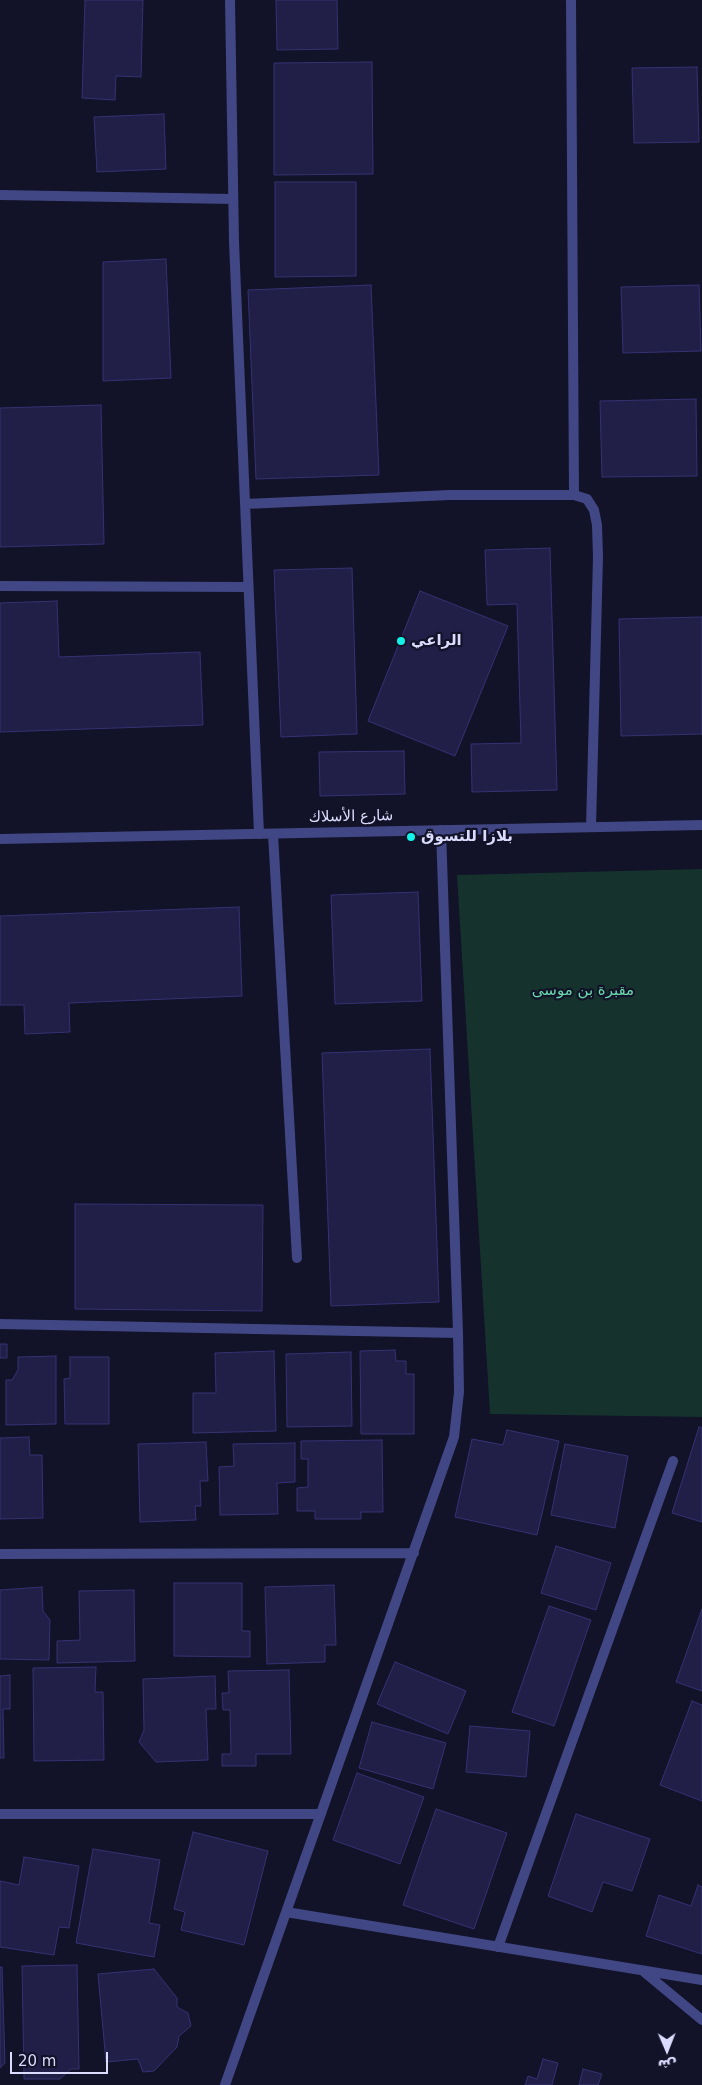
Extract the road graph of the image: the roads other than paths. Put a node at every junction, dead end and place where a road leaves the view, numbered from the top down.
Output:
1 (230, 0) edge
2 (571, 0) edge
3 (0, 195) edge
4 (233, 199) junction
5 (574, 495) junction
6 (245, 504) junction
7 (0, 586) edge
8 (248, 587) junction
9 (702, 824) edge
10 (591, 827) junction
11 (441, 830) junction
12 (259, 834) junction
13 (274, 834) junction
14 (0, 838) edge
15 (297, 1258) dead end
16 (0, 1324) edge
17 (458, 1333) junction
18 (673, 1461) dead end
19 (414, 1552) junction
20 (0, 1554) edge
21 (0, 1814) edge
22 (321, 1814) junction
23 (286, 1912) junction
24 (498, 1947) junction
25 (642, 1971) junction
26 (702, 1980) edge
27 (702, 2020) edge
28 (225, 2085) edge

1 - 4 street
2 - 5 street
3 - 4 street
4 - 6 street
5 - 6 street
5 - 10 street
6 - 8 street
7 - 8 street
8 - 12 street
9 - 10 street, شارع الأسلاك
10 - 11 street, شارع الأسلاك
11 - 13 street, شارع الأسلاك
11 - 17 street
12 - 13 street, شارع الأسلاك
12 - 14 street, شارع الأسلاك
13 - 15 street
16 - 17 street
17 - 19 street
18 - 24 street
19 - 20 street
19 - 22 street
21 - 22 street
22 - 23 street
23 - 24 street
23 - 28 street
24 - 25 street
25 - 26 street
25 - 27 street

